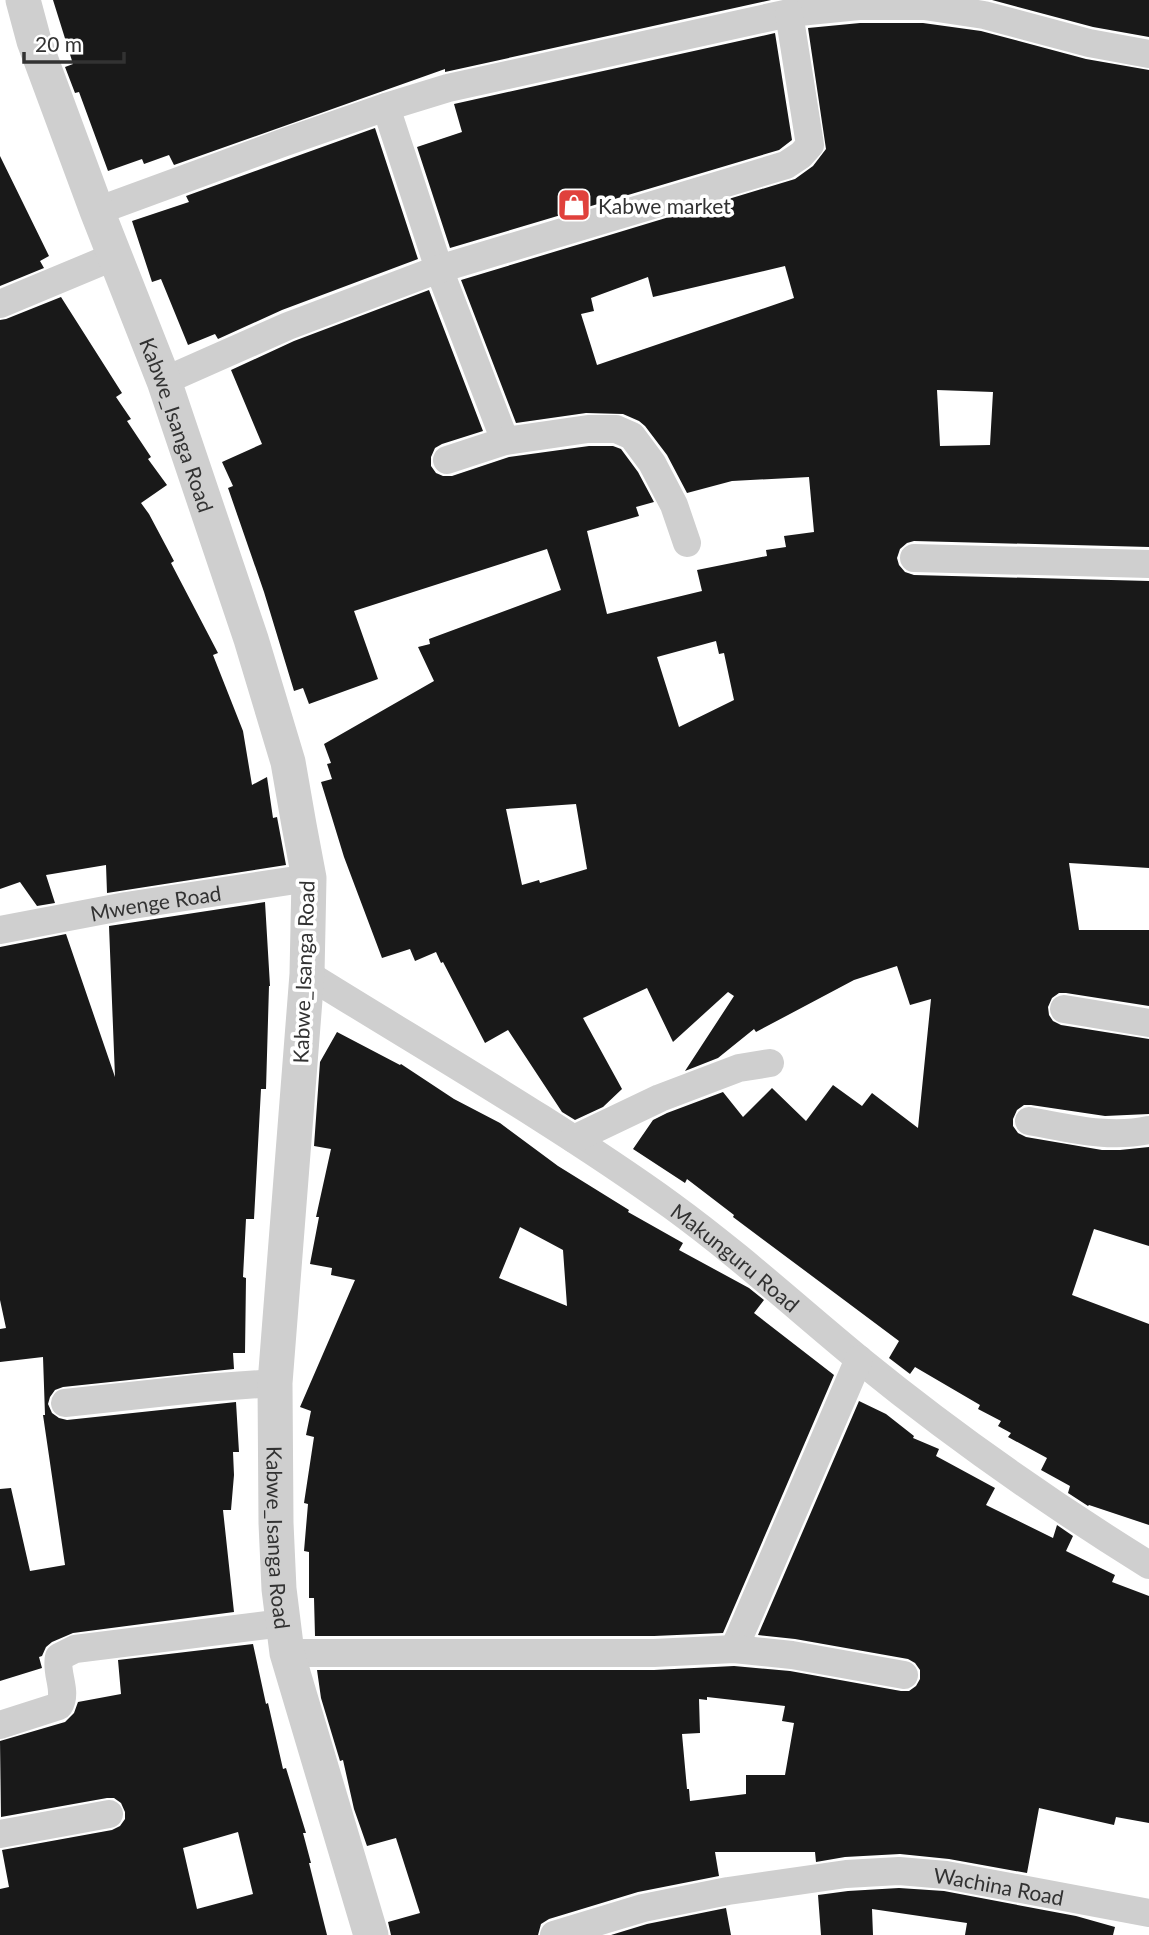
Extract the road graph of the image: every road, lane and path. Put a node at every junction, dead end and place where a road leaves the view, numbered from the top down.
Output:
1 (24, 0) edge
2 (789, 13) junction
3 (1149, 54) edge
4 (386, 107) junction
5 (97, 211) junction
6 (115, 256) junction
7 (439, 269) junction
8 (0, 304) edge
9 (164, 381) junction
10 (505, 441) junction
11 (447, 460) dead end
12 (687, 543) dead end
13 (914, 558) dead end
14 (1149, 564) edge
15 (309, 878) junction
16 (0, 930) edge
17 (307, 974) junction
18 (1064, 1009) dead end
19 (1149, 1023) edge
20 (770, 1063) dead end
21 (1029, 1121) dead end
22 (1149, 1130) edge
23 (574, 1139) junction
24 (859, 1359) junction
25 (275, 1383) junction
26 (65, 1403) dead end
27 (1149, 1565) edge
28 (285, 1638) junction
29 (734, 1649) junction
30 (904, 1675) dead end
31 (0, 1726) edge
32 (109, 1814) dead end
33 (0, 1834) edge
34 (1149, 1913) edge
35 (371, 1935) edge
36 (554, 1935) edge

1 - 5 street, Kabwe_Isanga Road
2 - 3 street
2 - 4 street
2 - 7 street
4 - 5 street
4 - 7 street
5 - 6 street, Kabwe_Isanga Road
6 - 8 street
6 - 9 street, Kabwe_Isanga Road
7 - 9 street
7 - 10 street
9 - 15 street, Kabwe_Isanga Road
10 - 11 street
10 - 12 street
13 - 14 street
15 - 16 street, Mwenge Road
15 - 17 street, Kabwe_Isanga Road
17 - 23 street, Makunguru Road
17 - 25 street, Kabwe_Isanga Road
18 - 19 street
20 - 23 street
21 - 22 street
23 - 24 street, Makunguru Road
24 - 27 street, Makunguru Road
24 - 29 street
25 - 26 street
25 - 28 street, Kabwe_Isanga Road
28 - 29 street
28 - 31 street
28 - 35 street, Kabwe_Isanga Road
29 - 30 street
32 - 33 street
34 - 36 street, Wachina Road

